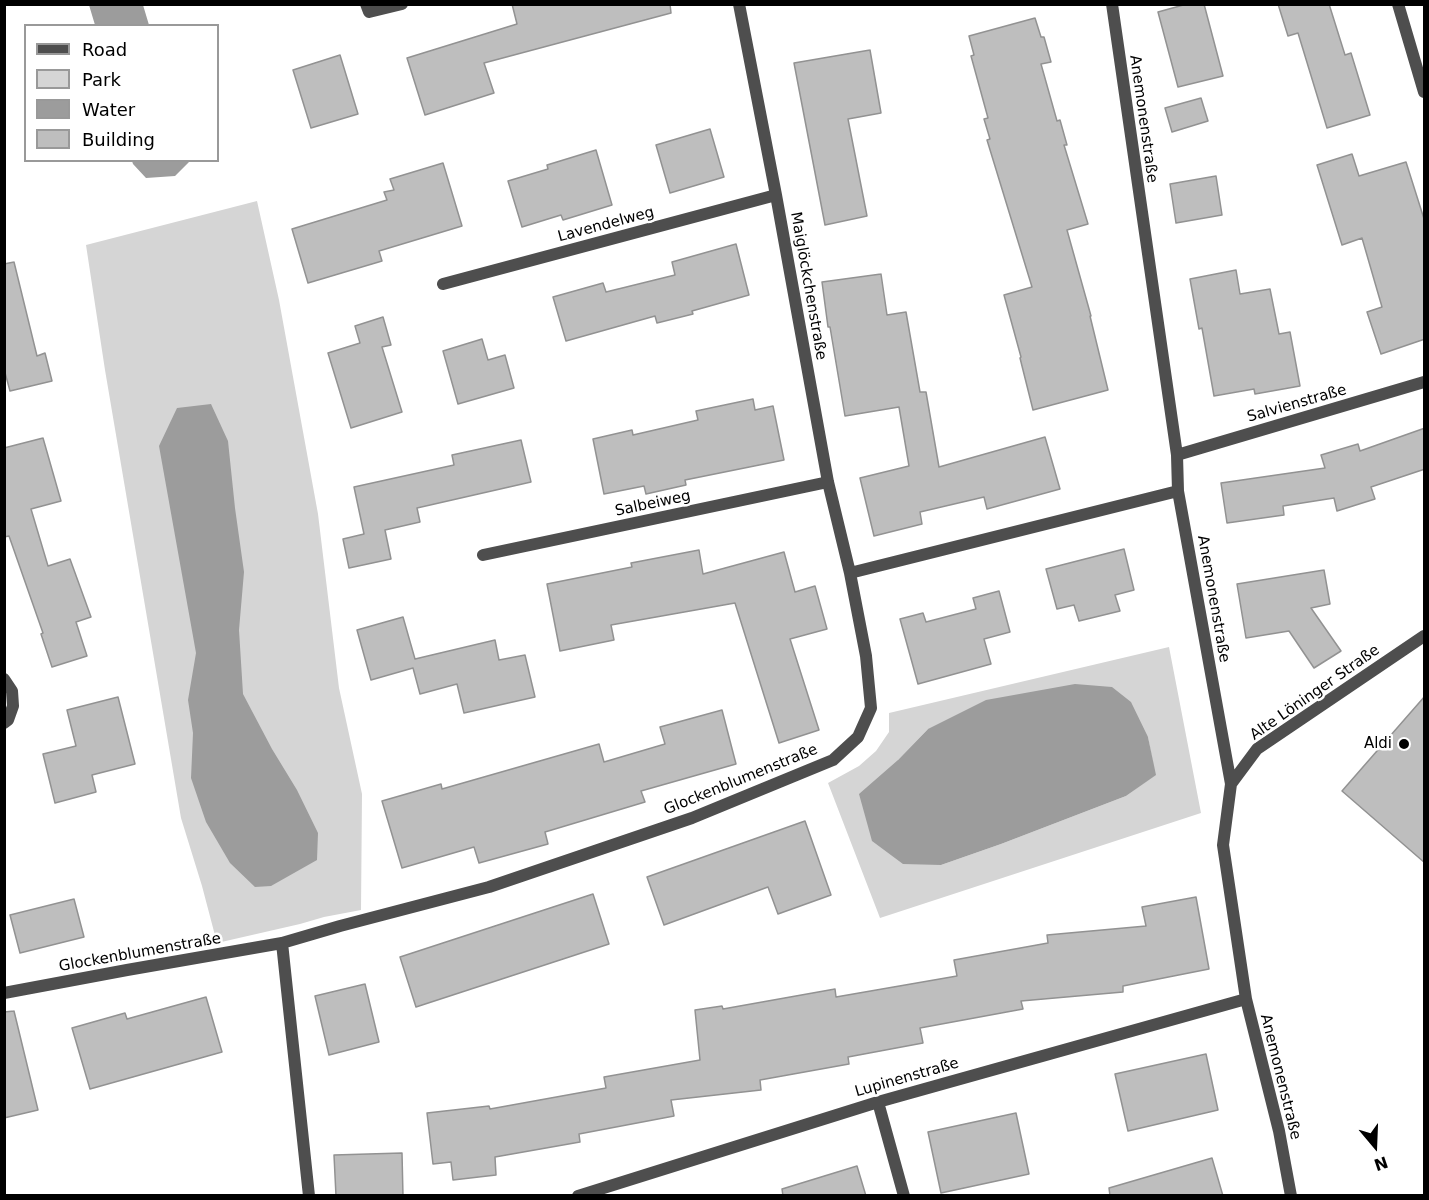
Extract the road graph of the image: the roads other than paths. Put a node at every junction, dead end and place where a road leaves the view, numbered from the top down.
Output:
1 (366, 4) edge
2 (402, 4) edge
3 (739, 4) edge
4 (1112, 4) edge
5 (1398, 4) edge
6 (1425, 92) edge
7 (776, 195) junction
8 (443, 284) dead end
9 (1425, 382) edge
10 (1177, 455) junction
11 (828, 482) junction
12 (1178, 491) junction
13 (483, 555) dead end
14 (850, 573) junction
15 (1425, 636) edge
16 (4, 680) edge
17 (4, 723) edge
18 (1231, 784) junction
19 (282, 943) junction
20 (4, 993) edge
21 (1246, 999) junction
22 (878, 1102) junction
23 (309, 1196) edge
24 (578, 1196) edge
25 (904, 1196) edge
26 (1291, 1196) edge

1 - 2 street
3 - 7 street, Maiglöckchenstraße
4 - 10 street, Anemonenstraße
5 - 6 street
7 - 8 street, Lavendelweg
7 - 11 street, Maiglöckchenstraße
9 - 10 street, Salvienstraße
10 - 12 street, Anemonenstraße
11 - 13 street, Salbeiweg
11 - 14 street, Maiglöckchenstraße
12 - 14 street
12 - 18 street, Anemonenstraße
14 - 19 street, Glockenblumenstraße
15 - 18 street, Alte Löninger Straße
16 - 17 street
18 - 21 street, Anemonenstraße
19 - 20 street, Glockenblumenstraße
19 - 23 street
21 - 22 street, Lupinenstraße
21 - 26 street, Anemonenstraße
22 - 24 street, Lupinenstraße
22 - 25 street

